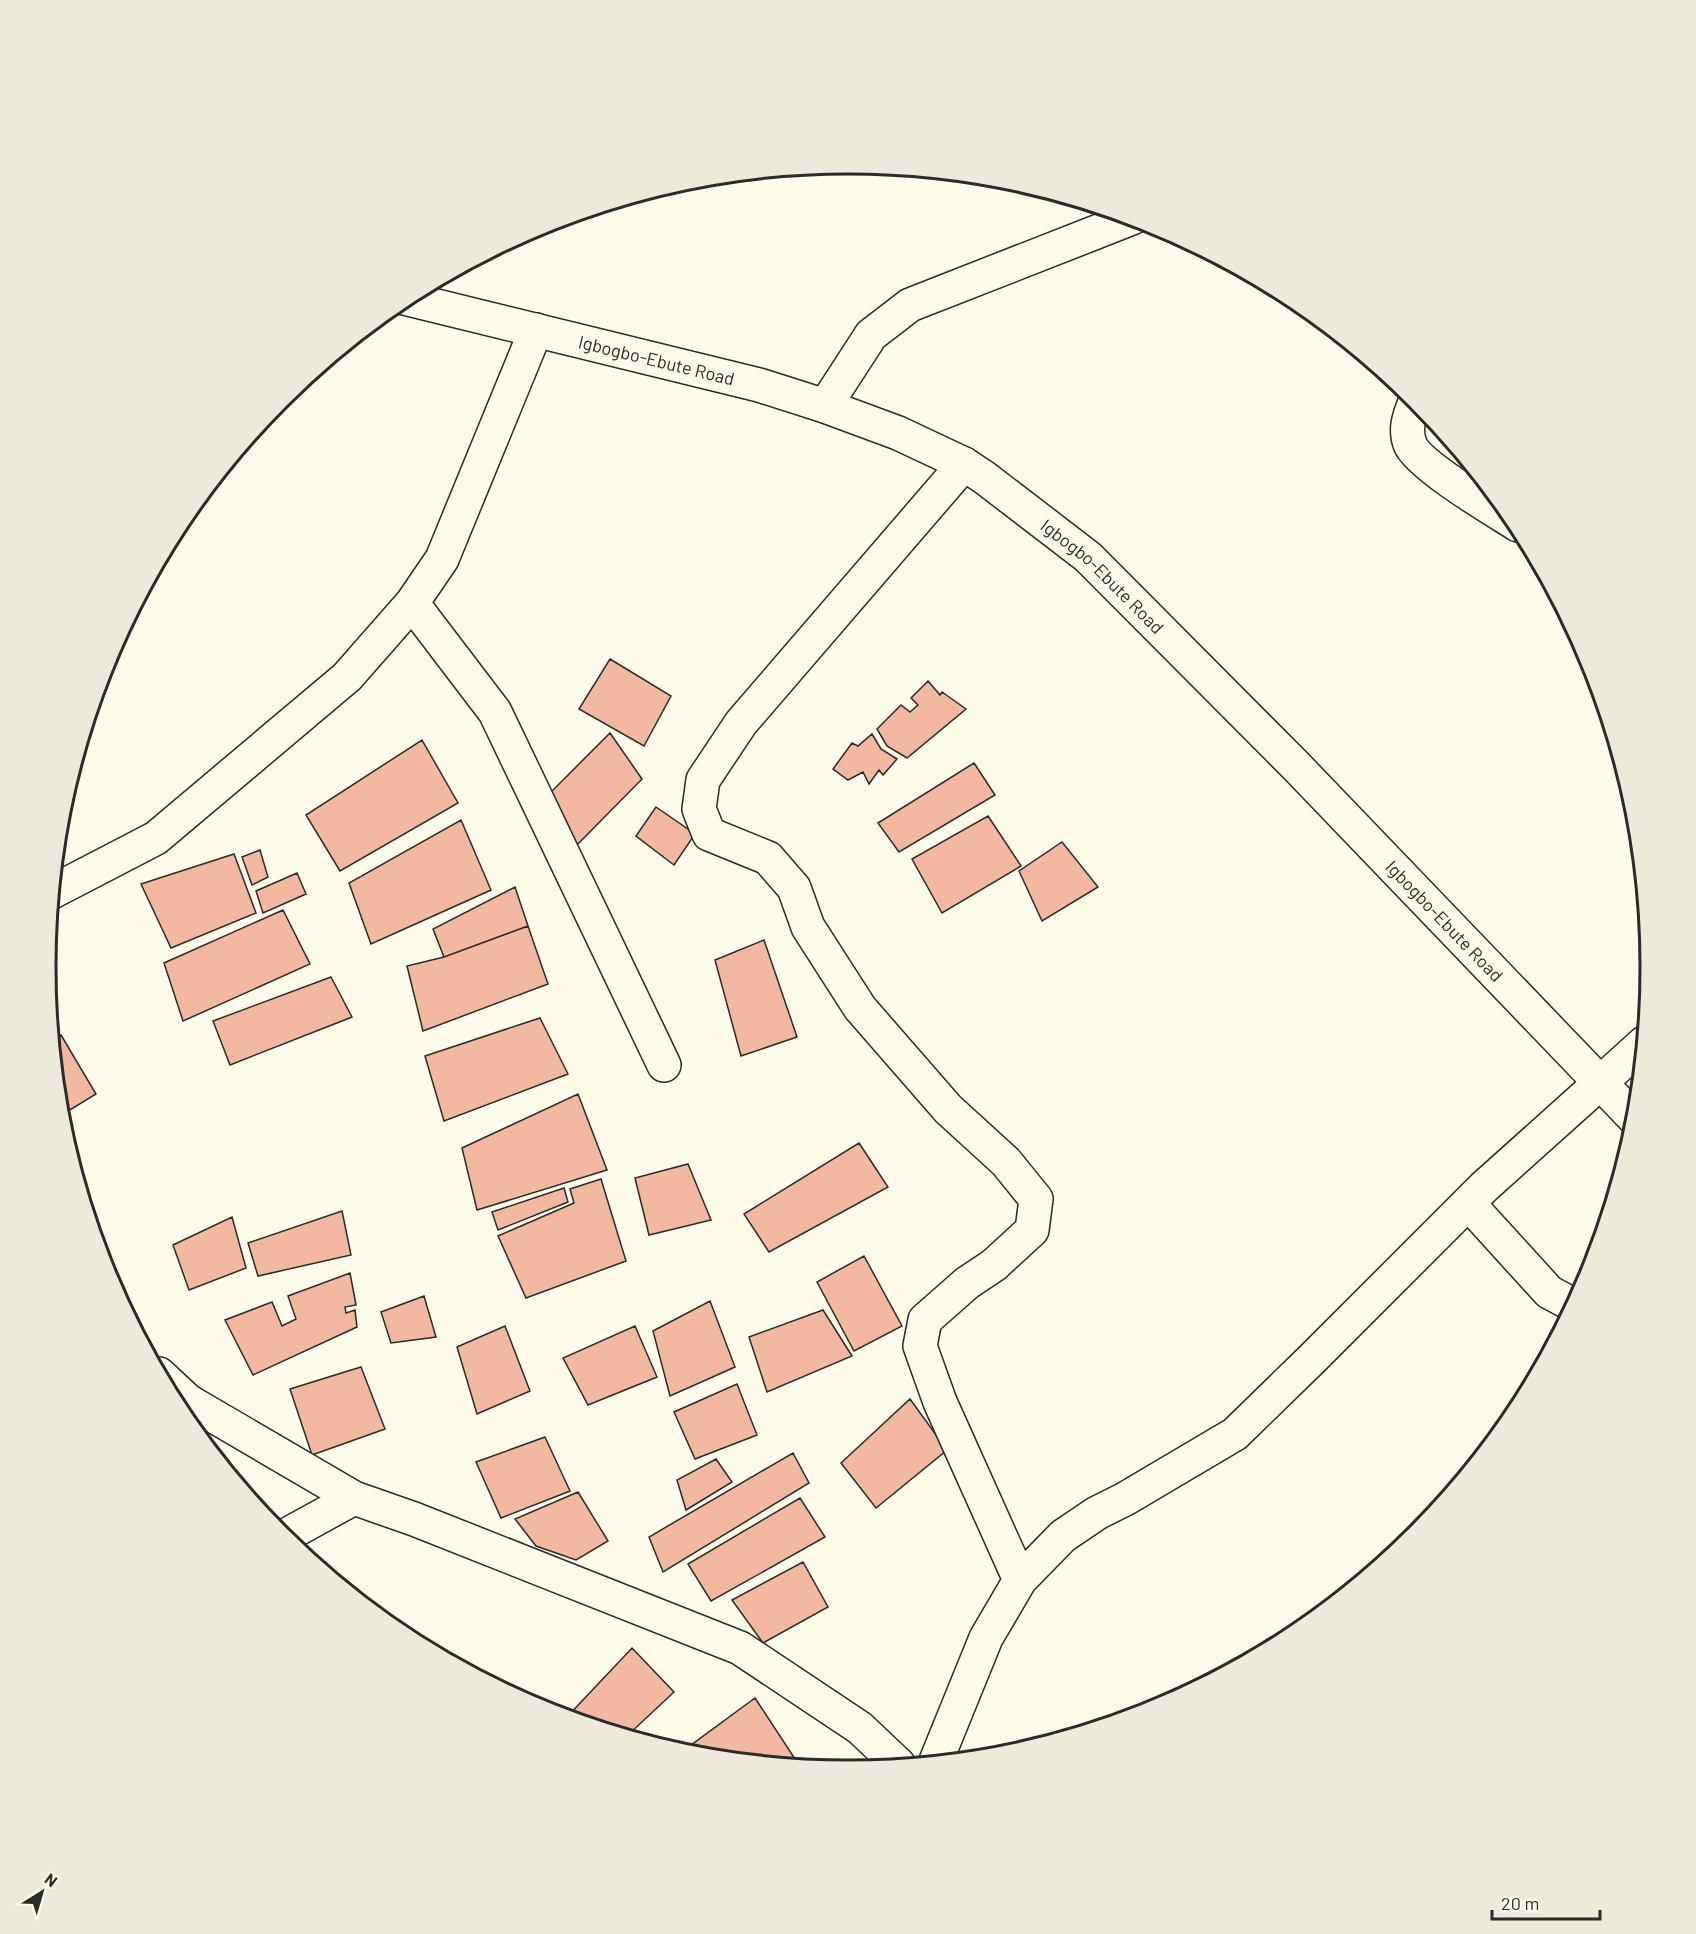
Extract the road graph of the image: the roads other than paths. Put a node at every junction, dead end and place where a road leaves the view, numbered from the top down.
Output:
1 (1119, 223) edge
2 (419, 302) edge
3 (536, 330) junction
4 (825, 406) junction
5 (1412, 411) edge
6 (964, 464) junction
7 (1494, 509) edge
8 (412, 603) junction
9 (60, 888) edge
10 (1636, 1050) edge
11 (664, 1065) dead end
12 (1601, 1082) junction
13 (1627, 1110) edge
14 (1468, 1203) junction
15 (1566, 1301) edge
16 (182, 1395) edge
17 (354, 1497) junction
18 (293, 1532) edge
19 (1020, 1580) junction
20 (939, 1754) edge
21 (891, 1758) edge

1 - 4 street
2 - 3 street, Igbogbo-Ebute Road
3 - 4 street, Igbogbo-Ebute Road
3 - 8 street
4 - 6 street, Igbogbo-Ebute Road
5 - 7 street
6 - 12 street, Igbogbo-Ebute Road
6 - 19 street
8 - 9 street
8 - 11 street
10 - 12 street
12 - 13 street, Igbogbo-Ebute Road
12 - 14 street
14 - 15 street
14 - 19 street
16 - 17 street
17 - 18 street
17 - 21 street
19 - 20 street

